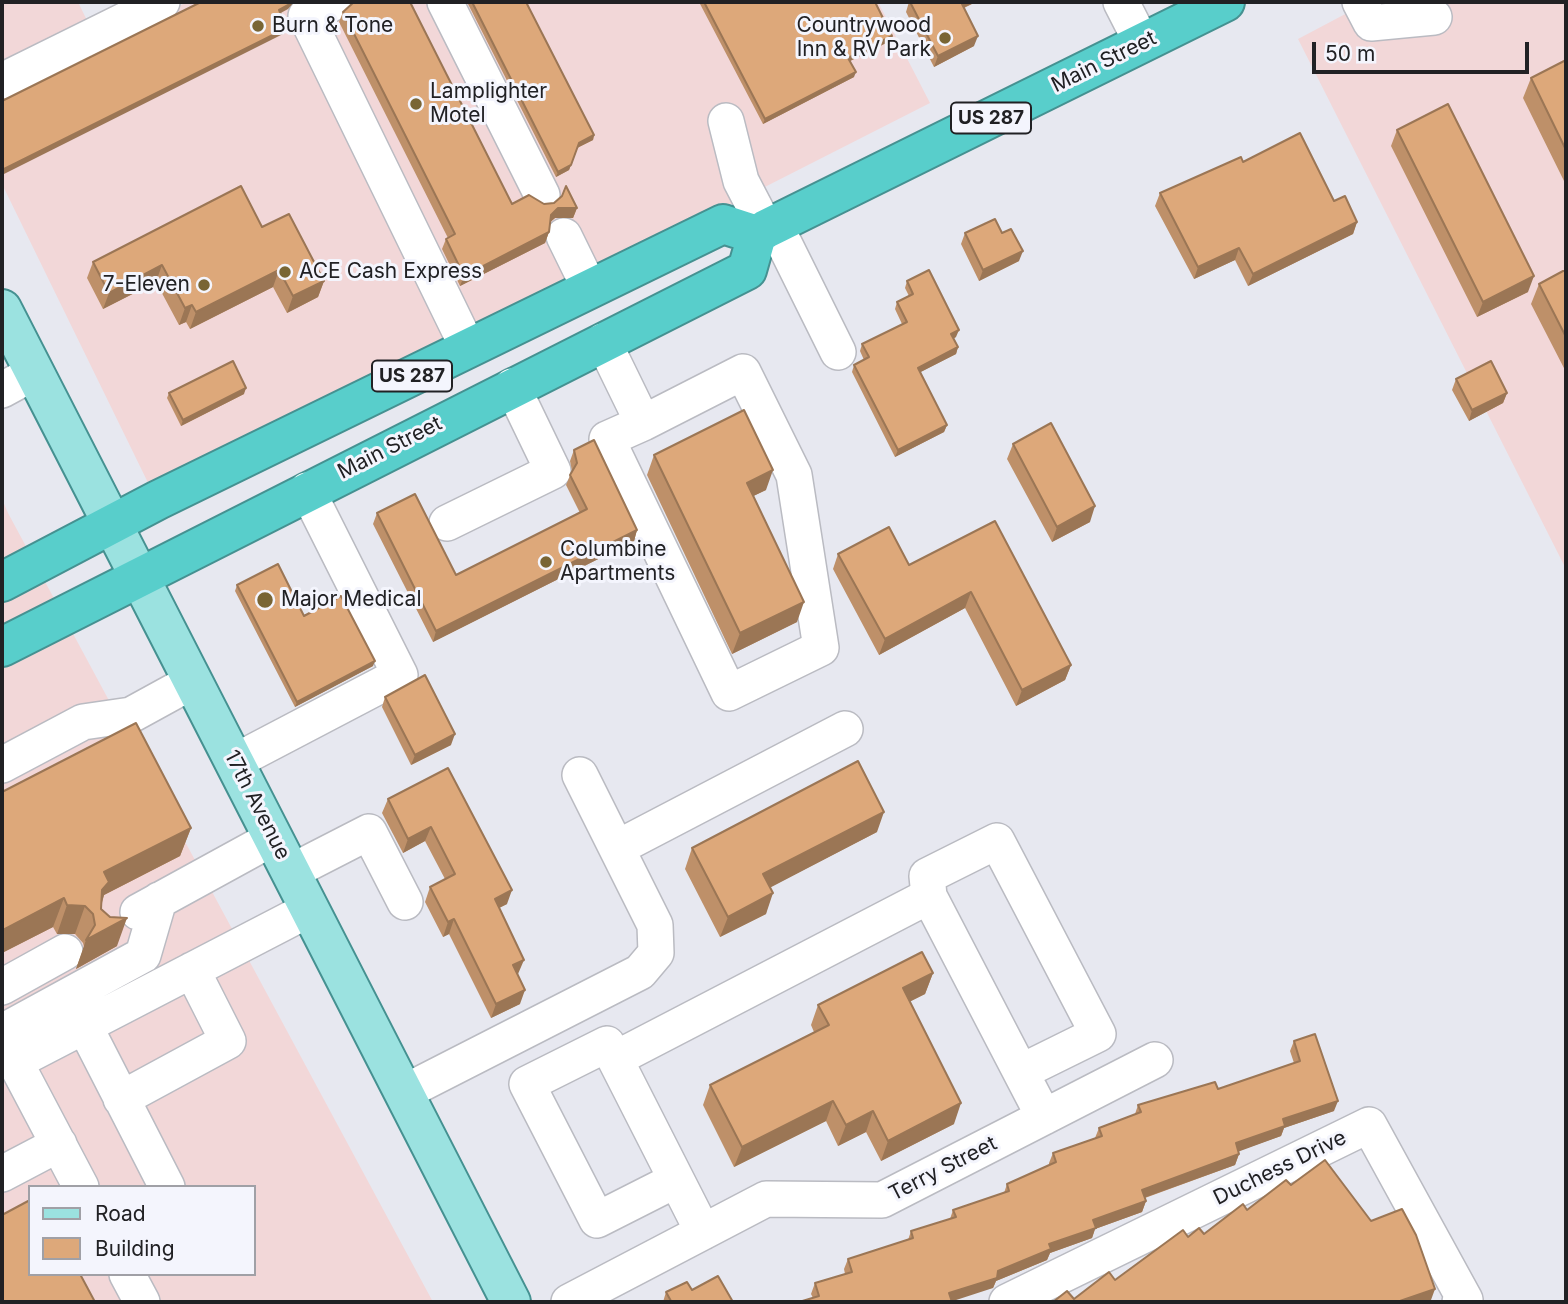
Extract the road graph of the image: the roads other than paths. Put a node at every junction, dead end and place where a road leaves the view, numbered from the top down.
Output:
1 (162, 2) edge
2 (335, 2) edge
3 (445, 2) edge
4 (1121, 2) edge
5 (1214, 4) edge
6 (1365, 12) edge
7 (1434, 17) dead end
8 (1142, 43) junction
9 (2, 81) edge
10 (726, 121) dead end
11 (542, 195) dead end
12 (766, 230) junction
13 (564, 236) dead end
14 (590, 289) junction
15 (2, 309) edge
16 (603, 341) junction
17 (468, 348) junction
18 (838, 352) dead end
19 (35, 372) junction
20 (512, 386) junction
21 (2, 390) edge
22 (643, 424) junction
23 (307, 490) junction
24 (112, 523) junction
25 (447, 523) dead end
26 (138, 576) junction
27 (2, 582) edge
28 (2, 647) edge
29 (193, 681) junction
30 (845, 729) dead end
31 (234, 762) junction
32 (2, 765) edge
33 (580, 775) dead end
34 (273, 838) junction
35 (617, 848) junction
36 (291, 872) junction
37 (929, 895) junction
38 (159, 900) junction
39 (405, 902) dead end
40 (310, 908) junction
41 (109, 928) edge
42 (65, 952) dead end
43 (192, 970) junction
44 (2, 987) edge
45 (84, 1026) junction
46 (6, 1043) edge
47 (615, 1059) junction
48 (1155, 1060) dead end
49 (1021, 1072) junction
50 (404, 1093) junction
51 (121, 1099) junction
52 (1044, 1117) junction
53 (59, 1144) junction
54 (2, 1174) edge
55 (676, 1180) junction
56 (80, 1185) edge
57 (166, 1185) edge
58 (703, 1232) junction
59 (129, 1276) edge
60 (142, 1302) edge
61 (511, 1302) edge
62 (569, 1302) edge
63 (1007, 1302) edge
64 (1460, 1302) edge

1 - 9 street
2 - 17 street
3 - 11 street
4 - 8 street
5 - 8 highway, Main Street / US 287
6 - 7 street
8 - 12 highway, Main Street / US 287
10 - 12 street
12 - 14 highway, US 287
12 - 16 highway, Main Street / US 287
12 - 18 street
13 - 14 street
14 - 17 highway, US 287
15 - 19 main road, 17th Avenue
16 - 20 highway, Main Street / US 287
16 - 22 street
17 - 24 highway, US 287
19 - 21 street
19 - 24 main road, 17th Avenue
20 - 23 highway, Main Street / US 287
20 - 25 street
22 - 22 street
23 - 26 highway, Main Street / US 287
23 - 31 street
24 - 26 main road, 17th Avenue
24 - 27 highway, US 287
26 - 28 highway, Main Street / US 287
26 - 29 main road, 17th Avenue
29 - 31 main road, 17th Avenue
29 - 32 street
30 - 35 street
31 - 34 main road, 17th Avenue
33 - 35 street
34 - 36 main road, 17th Avenue
34 - 38 street
35 - 50 street
36 - 39 street
36 - 40 main road, 17th Avenue
37 - 47 street
37 - 49 street
37 - 49 street
38 - 41 street
38 - 46 street
40 - 43 street
40 - 50 main road, 17th Avenue
42 - 44 street
43 - 45 street
43 - 51 street
45 - 46 street
45 - 51 street
46 - 53 street
47 - 55 street
47 - 55 street
48 - 52 street, Terry Street
49 - 52 street
50 - 61 main road, 17th Avenue
51 - 57 street
52 - 58 street, Terry Street
53 - 54 street
53 - 56 street
55 - 58 street
58 - 62 street, Terry Street
59 - 60 street
63 - 64 street, Duchess Drive

